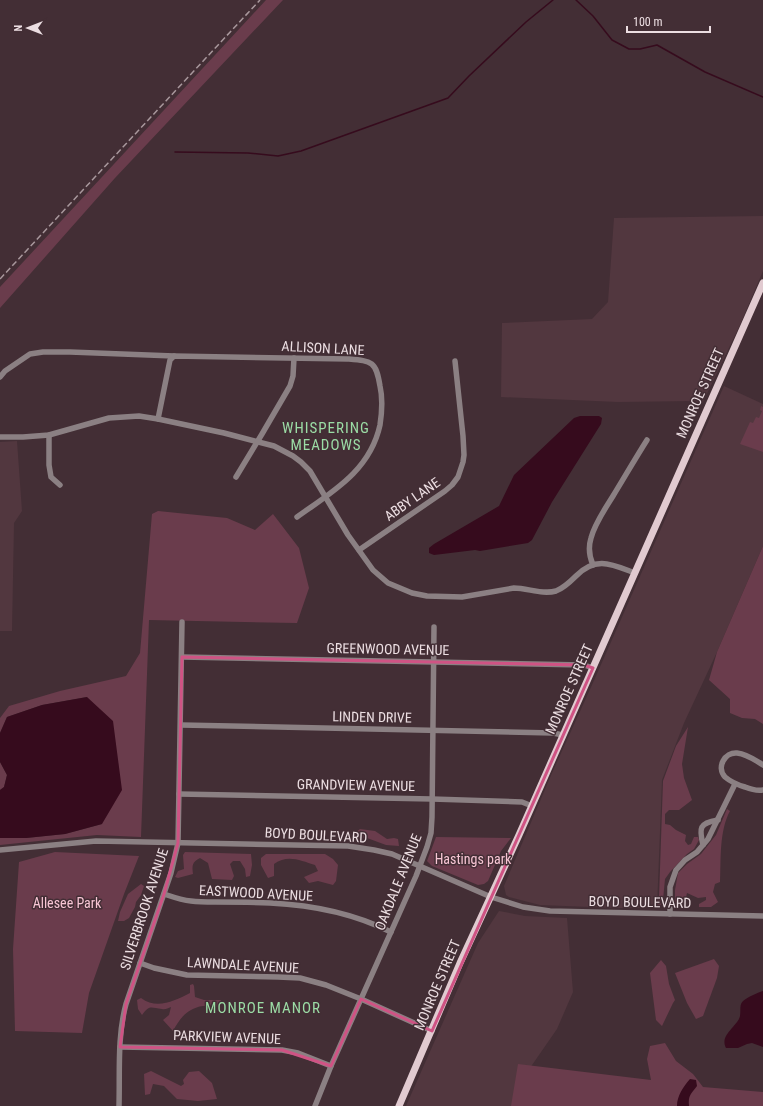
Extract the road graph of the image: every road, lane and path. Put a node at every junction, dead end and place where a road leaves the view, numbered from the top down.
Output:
1 (763, 283) edge
2 (174, 356) junction
3 (294, 358) junction
4 (455, 360) dead end
5 (0, 377) edge
6 (158, 419) junction
7 (48, 435) junction
8 (0, 437) edge
9 (647, 440) dead end
10 (257, 442) junction
11 (236, 477) dead end
12 (60, 486) dead end
13 (326, 496) junction
14 (297, 517) dead end
15 (359, 550) junction
16 (593, 565) junction
17 (635, 573) junction
18 (182, 622) dead end
19 (434, 627) dead end
20 (182, 657) junction
21 (434, 662) junction
22 (593, 668) junction
23 (181, 725) junction
24 (433, 731) junction
25 (563, 735) junction
26 (763, 765) edge
27 (735, 784) junction
28 (763, 790) edge
29 (179, 794) junction
30 (432, 799) junction
31 (532, 806) junction
32 (718, 820) junction
33 (178, 842) junction
34 (703, 845) junction
35 (0, 850) edge
36 (419, 866) junction
37 (164, 894) junction
38 (491, 897) junction
39 (670, 914) junction
40 (763, 916) edge
41 (391, 932) junction
42 (140, 963) junction
43 (361, 999) junction
44 (432, 1031) junction
45 (120, 1047) junction
46 (331, 1066) junction
47 (119, 1106) edge
48 (315, 1106) edge
49 (399, 1106) edge

1 - 17 main road, MONROE STREET
2 - 3 street, ALLISON LANE
2 - 5 street, ALLISON LANE
2 - 6 street
3 - 10 street
3 - 13 street, ALLISON LANE
4 - 15 street, ABBY LANE
6 - 7 street
6 - 10 street
7 - 8 street
7 - 12 street
9 - 16 street
10 - 11 street
10 - 13 street
13 - 14 street, ALLISON LANE
13 - 15 street
15 - 16 street
16 - 17 street
17 - 22 main road, MONROE STREET
18 - 20 street, SILVERBROOK AVENUE
19 - 21 street, OAKDALE AVENUE
20 - 21 street, GREENWOOD AVENUE
20 - 23 street, SILVERBROOK AVENUE
21 - 22 street, GREENWOOD AVENUE
21 - 24 street, OAKDALE AVENUE
22 - 25 main road, MONROE STREET
23 - 24 street, LINDEN DRIVE
23 - 29 street, SILVERBROOK AVENUE
24 - 25 street, LINDEN DRIVE
24 - 30 street, OAKDALE AVENUE
25 - 31 main road, MONROE STREET
26 - 27 street
27 - 28 street
27 - 32 street
29 - 30 street, GRANDVIEW AVENUE
29 - 33 street, SILVERBROOK AVENUE
30 - 31 street, GRANDVIEW AVENUE
30 - 36 street, OAKDALE AVENUE
31 - 38 main road, MONROE STREET
32 - 34 street
32 - 34 street
33 - 35 street, BOYD BOULEVARD
33 - 36 street, BOYD BOULEVARD
33 - 37 street, SILVERBROOK AVENUE
34 - 39 street
36 - 38 street, BOYD BOULEVARD
36 - 41 street, OAKDALE AVENUE
37 - 41 street, EASTWOOD AVENUE
37 - 42 street, SILVERBROOK AVENUE
38 - 39 street, BOYD BOULEVARD
38 - 44 main road, MONROE STREET
39 - 40 street, BOYD BOULEVARD
41 - 43 street, OAKDALE AVENUE
42 - 43 street, LAWNDALE AVENUE
42 - 45 street, SILVERBROOK AVENUE
43 - 44 street, LAWNDALE AVENUE
43 - 46 street, OAKDALE AVENUE
44 - 49 main road, MONROE STREET
45 - 46 street, PARKVIEW AVENUE
45 - 47 street, SILVERBROOK AVENUE
46 - 48 street, OAKDALE AVENUE

